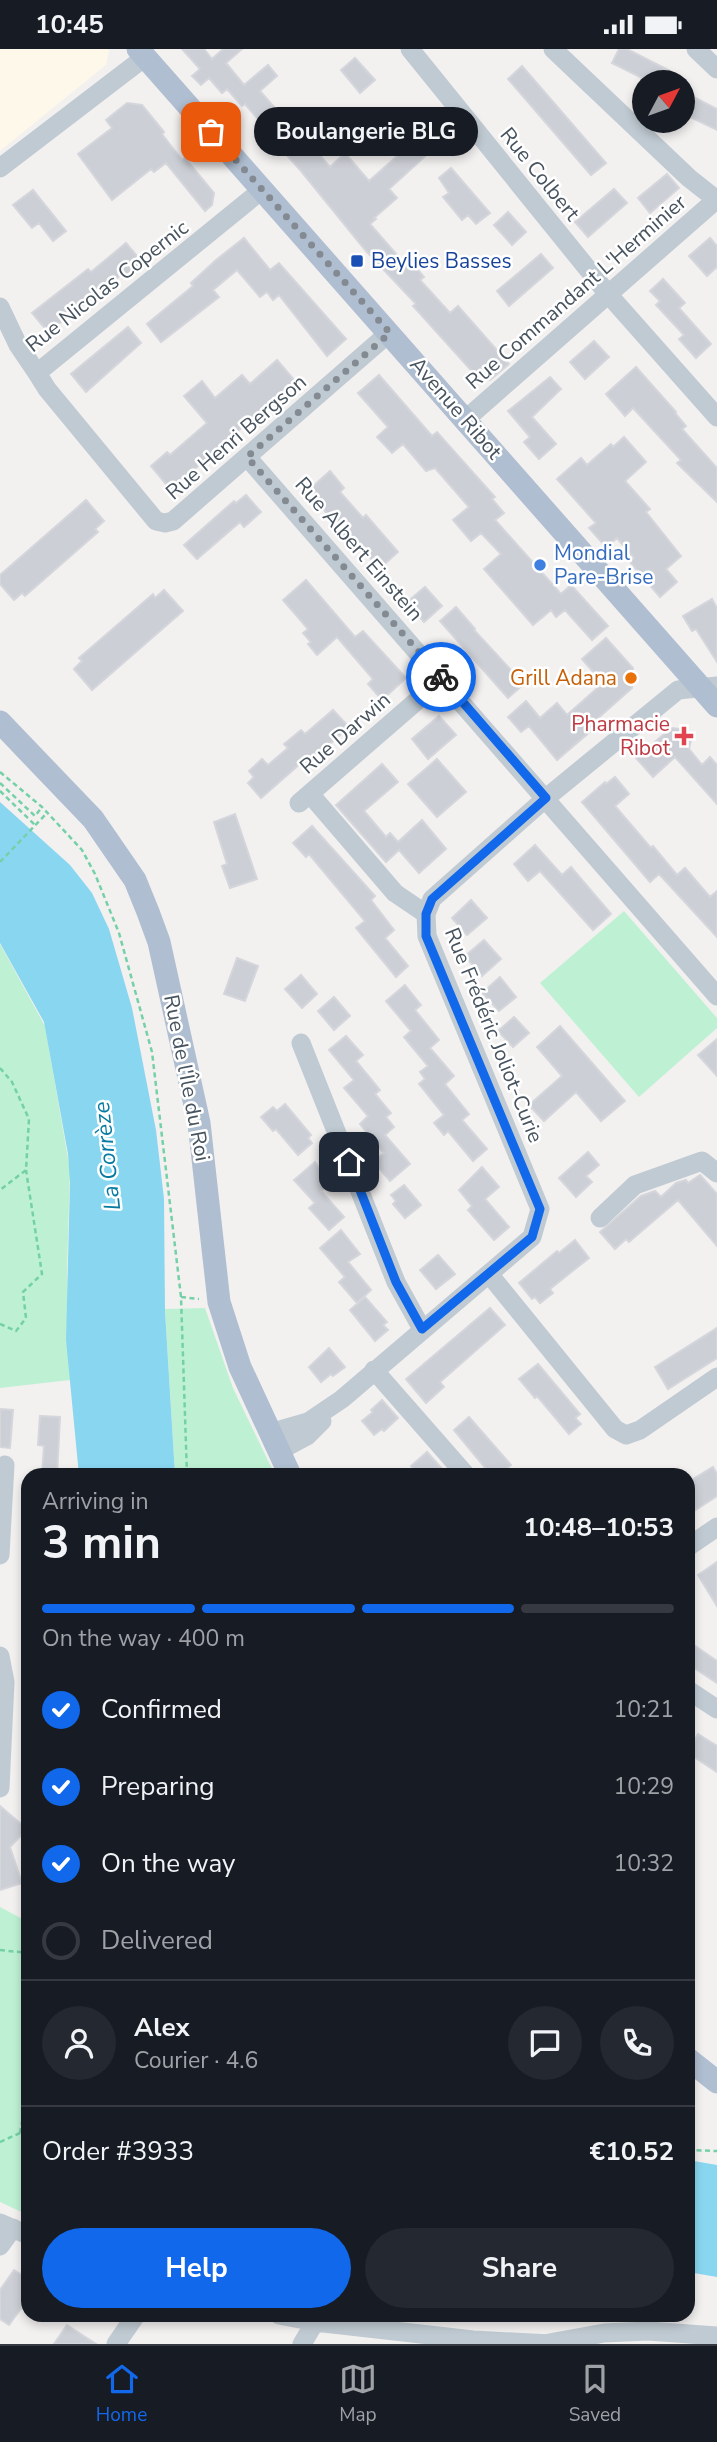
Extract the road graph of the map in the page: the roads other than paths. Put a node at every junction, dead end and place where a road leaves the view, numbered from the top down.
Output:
1 (410, 49) edge
2 (553, 49) edge
3 (696, 49) edge
4 (141, 53) edge
5 (717, 69) edge
6 (0, 168) edge
7 (263, 189) junction
8 (717, 199) edge
9 (608, 295) junction
10 (0, 307) edge
11 (390, 333) junction
12 (37, 373) junction
13 (717, 417) edge
14 (466, 419) junction
15 (247, 457) junction
16 (442, 679) junction
17 (709, 687) edge
18 (717, 706) edge
19 (0, 715) edge
20 (0, 722) edge
21 (26, 750) junction
22 (546, 798) junction
23 (426, 914) junction
24 (717, 996) edge
25 (301, 1043) dead end
26 (717, 1174) edge
27 (600, 1218) dead end
28 (489, 1274) junction
29 (422, 1329) junction
30 (374, 1370) junction
31 (717, 1377) edge
32 (275, 1442) junction
33 (5, 1465) dead end
34 (287, 1468) edge
35 (460, 1468) edge
36 (717, 1527) edge
37 (695, 1542) edge
38 (0, 1555) edge
39 (0, 1656) edge
40 (695, 1695) edge
41 (717, 1709) edge
42 (1, 1728) edge
43 (0, 1789) edge
44 (695, 2065) edge
45 (717, 2082) edge
46 (14, 2228) edge
47 (0, 2246) edge
48 (131, 2322) edge
49 (315, 2322) joint
50 (717, 2336) edge
51 (646, 2337) edge
52 (473, 2342) edge
53 (116, 2344) edge
54 (302, 2344) edge
55 (550, 2344) edge

1 - 9 street, Rue Colbert
2 - 8 street
3 - 5 street
4 - 6 street
4 - 7 main road, Avenue Ribot
7 - 11 main road, Avenue Ribot
7 - 12 street, Rue Nicolas Copernic
8 - 9 street, Rue Commandant L'Herminier
9 - 13 street, Rue Colbert
9 - 14 street, Rue Commandant L'Herminier
10 - 12 street, Rue Nicolas Copernic
11 - 14 main road, Avenue Ribot
11 - 15 street, Rue Henri Bergson
12 - 15 street, Rue Henri Bergson
14 - 17 main road, Avenue Ribot
15 - 16 street, Rue Albert Einstein
16 - 22 street, Rue Albert Einstein
16 - 23 street, Rue Darwin
17 - 18 main road, Avenue Ribot
17 - 22 street, Rue Frédéric Joliot-Curie
19 - 21 street
20 - 21 main road, Rue de l'Île du Roi
21 - 32 main road, Rue de l'Île du Roi
22 - 23 street, Rue Frédéric Joliot-Curie
22 - 24 street, Rue Albert Einstein
23 - 28 street, Rue Frédéric Joliot-Curie
25 - 29 street
26 - 27 street
28 - 29 street, Rue Frédéric Joliot-Curie
28 - 31 street
29 - 30 street, Rue Frédéric Joliot-Curie
30 - 32 street, Rue Frédéric Joliot-Curie
30 - 35 street
32 - 34 main road, Rue de l'Île du Roi
33 - 38 street
36 - 37 street
39 - 42 street
40 - 41 street
42 - 43 street
44 - 45 main road
46 - 47 street
48 - 53 street
49 - 52 street
49 - 54 street
50 - 51 street
51 - 55 street
52 - 55 street

